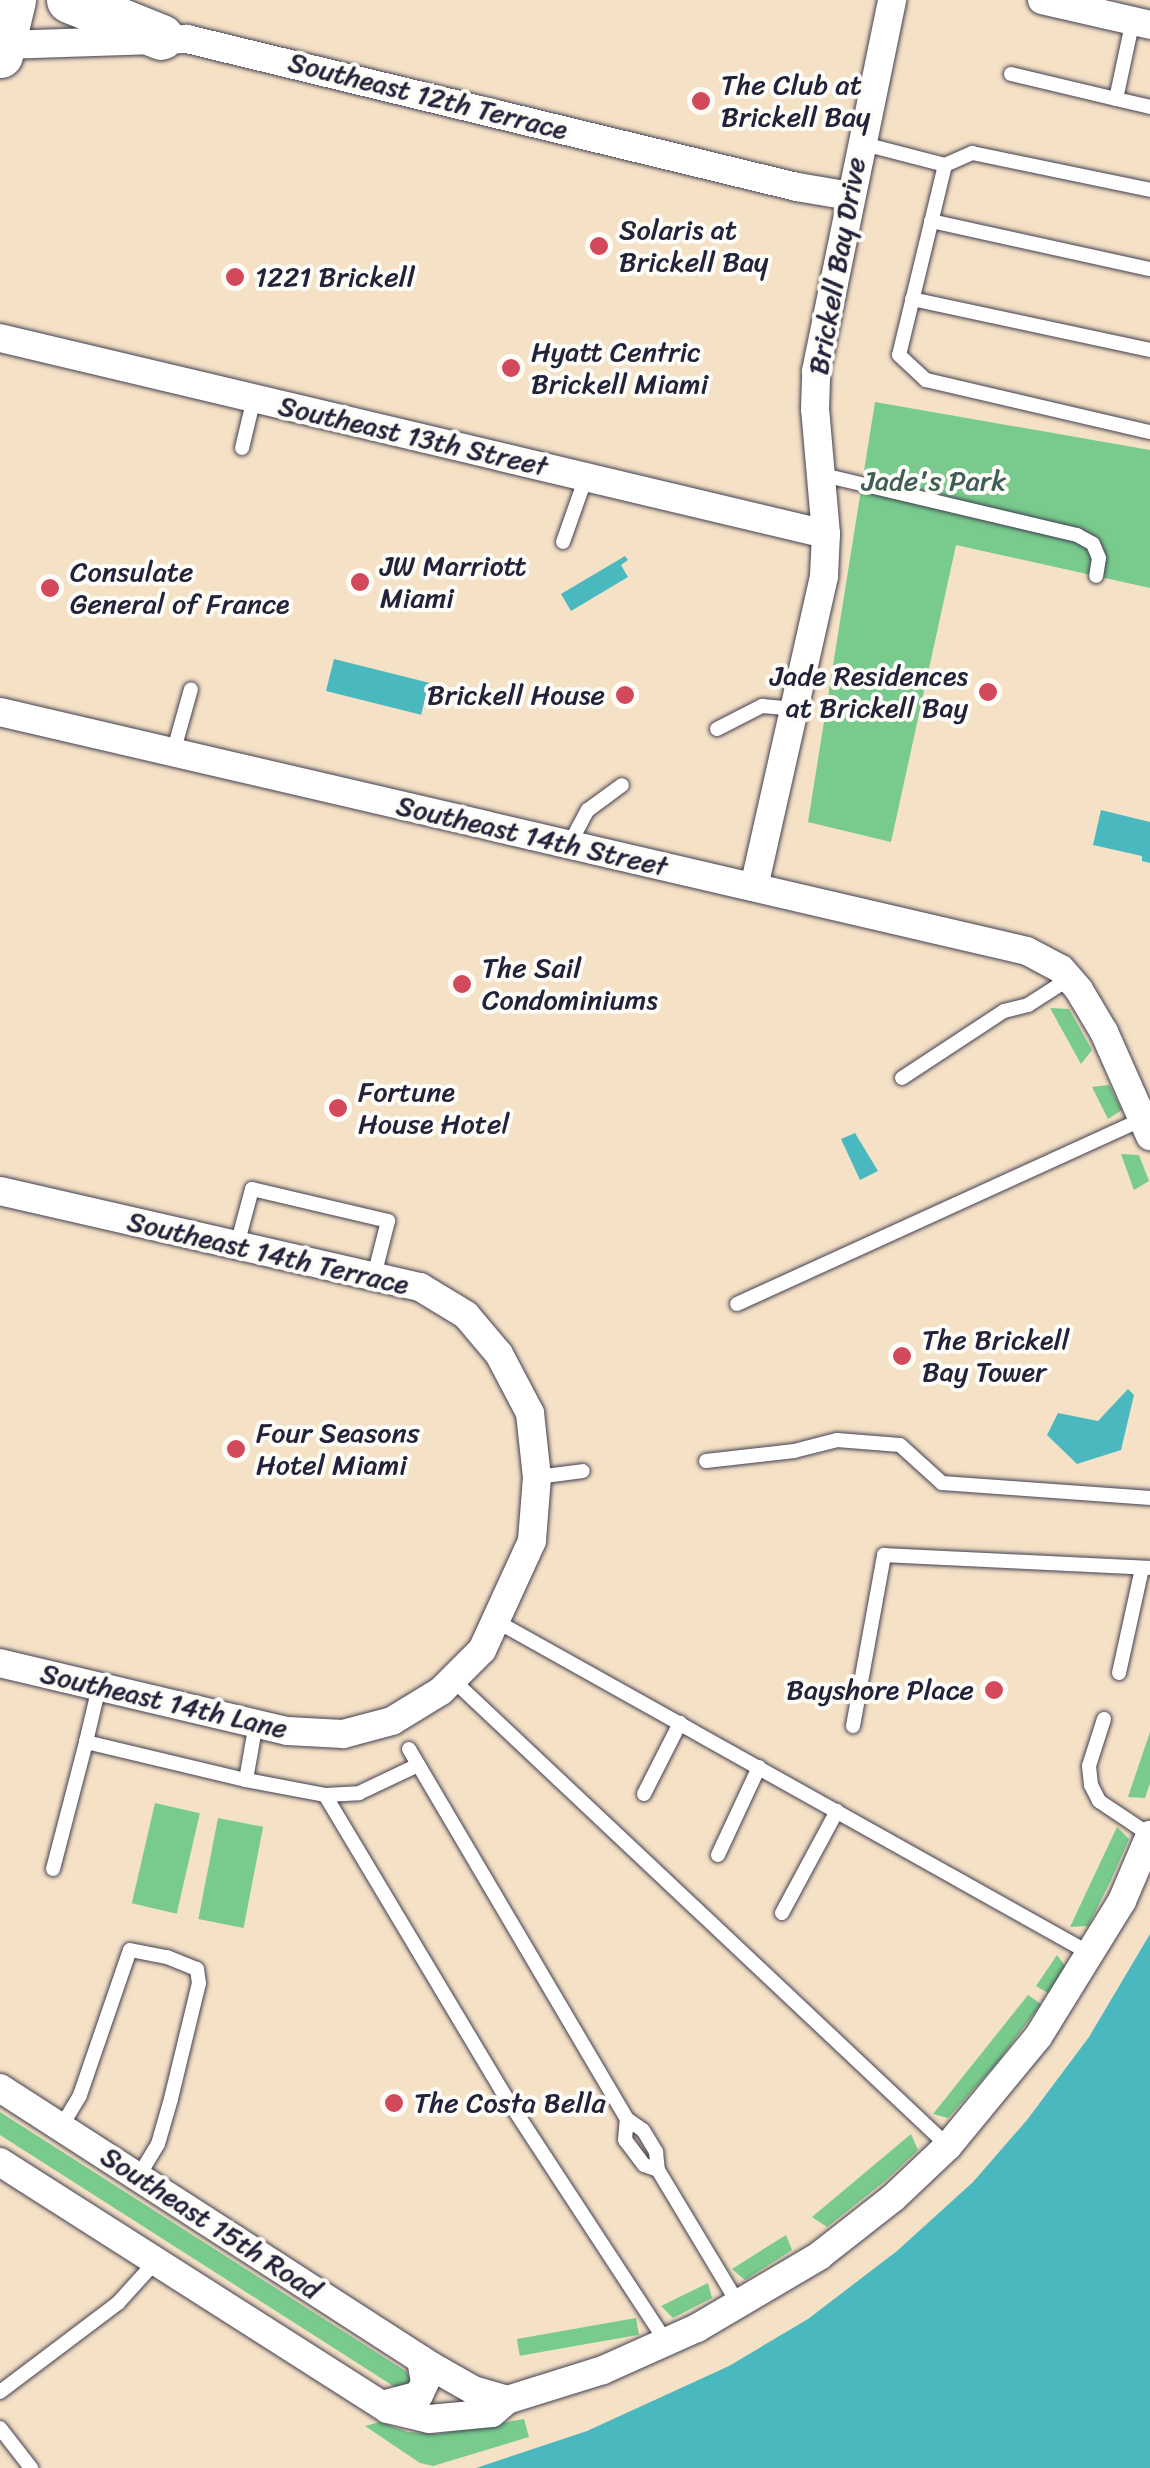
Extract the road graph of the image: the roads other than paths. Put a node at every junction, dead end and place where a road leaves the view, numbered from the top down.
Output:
1 (13, 0) edge
2 (68, 0) edge
3 (892, 0) edge
4 (1045, 0) edge
5 (1141, 22) edge
6 (161, 37) junction
7 (1, 50) edge
8 (1010, 74) dead end
9 (1116, 99) junction
10 (1150, 106) edge
11 (859, 143) junction
12 (945, 165) junction
13 (1150, 190) edge
14 (850, 196) junction
15 (932, 221) junction
16 (1150, 270) edge
17 (912, 299) junction
18 (0, 338) edge
19 (1150, 350) edge
20 (254, 398) junction
21 (1150, 432) edge
22 (242, 448) dead end
23 (823, 476) junction
24 (586, 477) junction
25 (826, 534) junction
26 (563, 542) dead end
27 (1096, 576) dead end
28 (191, 689) dead end
29 (796, 709) junction
30 (0, 712) edge
31 (717, 729) dead end
32 (174, 753) junction
33 (622, 785) dead end
34 (568, 844) junction
35 (754, 887) junction
36 (1066, 973) junction
37 (902, 1078) dead end
38 (1146, 1128) edge
39 (0, 1191) edge
40 (237, 1245) junction
41 (374, 1276) junction
42 (737, 1304) dead end
43 (706, 1461) dead end
44 (583, 1471) dead end
45 (537, 1477) junction
46 (1150, 1498) edge
47 (532, 1541) joint
48 (1146, 1568) edge
49 (496, 1620) junction
50 (0, 1663) edge
51 (1119, 1673) dead end
52 (452, 1680) junction
53 (99, 1687) junction
54 (1104, 1718) dead end
55 (256, 1723) junction
56 (680, 1723) junction
57 (853, 1726) dead end
58 (86, 1742) junction
59 (408, 1749) dead end
60 (418, 1765) junction
61 (759, 1768) junction
62 (246, 1780) junction
63 (644, 1794) dead end
64 (325, 1795) junction
65 (837, 1811) junction
66 (1150, 1835) edge
67 (718, 1855) dead end
68 (53, 1869) dead end
69 (782, 1914) dead end
70 (1092, 1954) junction
71 (0, 2088) edge
72 (61, 2126) junction
73 (948, 2146) junction
74 (0, 2162) edge
75 (139, 2176) junction
76 (158, 2260) junction
77 (739, 2305) junction
78 (667, 2343) junction
79 (421, 2359) junction
80 (0, 2392) edge
81 (507, 2400) junction
82 (382, 2405) junction
83 (0, 2428) edge
84 (31, 2468) edge

1 - 7 main road
2 - 6 main road
3 - 11 street, Brickell Bay Drive
4 - 5 street
5 - 9 lane
6 - 7 street, Southeast 12th Terrace
6 - 14 street, Southeast 12th Terrace
8 - 9 lane
9 - 10 lane
11 - 12 lane
11 - 14 street, Brickell Bay Drive
12 - 13 lane
12 - 15 lane
14 - 23 street, Brickell Bay Drive
15 - 16 lane
15 - 17 lane
17 - 19 lane
17 - 21 lane
18 - 20 street, Southeast 13th Street
20 - 22 lane
20 - 24 street, Southeast 13th Street
23 - 25 street, Brickell Bay Drive
23 - 27 lane
24 - 25 street, Southeast 13th Street
24 - 26 lane
25 - 29 street, Brickell Bay Drive
28 - 32 lane
29 - 31 lane
29 - 35 street, Brickell Bay Drive
30 - 32 street, Southeast 14th Street
32 - 34 street, Southeast 14th Street
33 - 34 lane
34 - 35 street, Southeast 14th Street
35 - 36 street, Southeast 14th Street
36 - 37 lane
36 - 38 street
38 - 42 lane
39 - 40 street, Southeast 14th Terrace
40 - 41 street, Southeast 14th Terrace
40 - 41 lane
41 - 45 street, Southeast 14th Terrace
43 - 46 lane
44 - 45 lane
45 - 47 street, Southeast 14th Terrace
47 - 49 street, Southeast 14th Lane
48 - 51 lane
48 - 57 lane
49 - 52 street, Southeast 14th Lane
49 - 56 lane
50 - 53 street, Southeast 14th Lane
52 - 55 street, Southeast 14th Lane
52 - 73 lane
53 - 55 street, Southeast 14th Lane
53 - 58 lane
54 - 66 lane
55 - 62 lane
56 - 61 lane
56 - 63 lane
58 - 62 lane
58 - 68 lane
59 - 60 lane
60 - 64 lane
60 - 77 lane
61 - 65 lane
61 - 67 lane
62 - 64 lane
64 - 78 lane
65 - 69 lane
65 - 70 lane
66 - 70 street
70 - 73 street
71 - 72 street, Southeast 15th Road
72 - 75 street, Southeast 15th Road
72 - 75 lane
73 - 77 street
74 - 76 street
75 - 79 street, Southeast 15th Road
76 - 80 lane
76 - 82 street
77 - 78 street
78 - 81 street
79 - 81 street, Southeast 15th Road
79 - 82 street
81 - 82 street
83 - 84 lane

